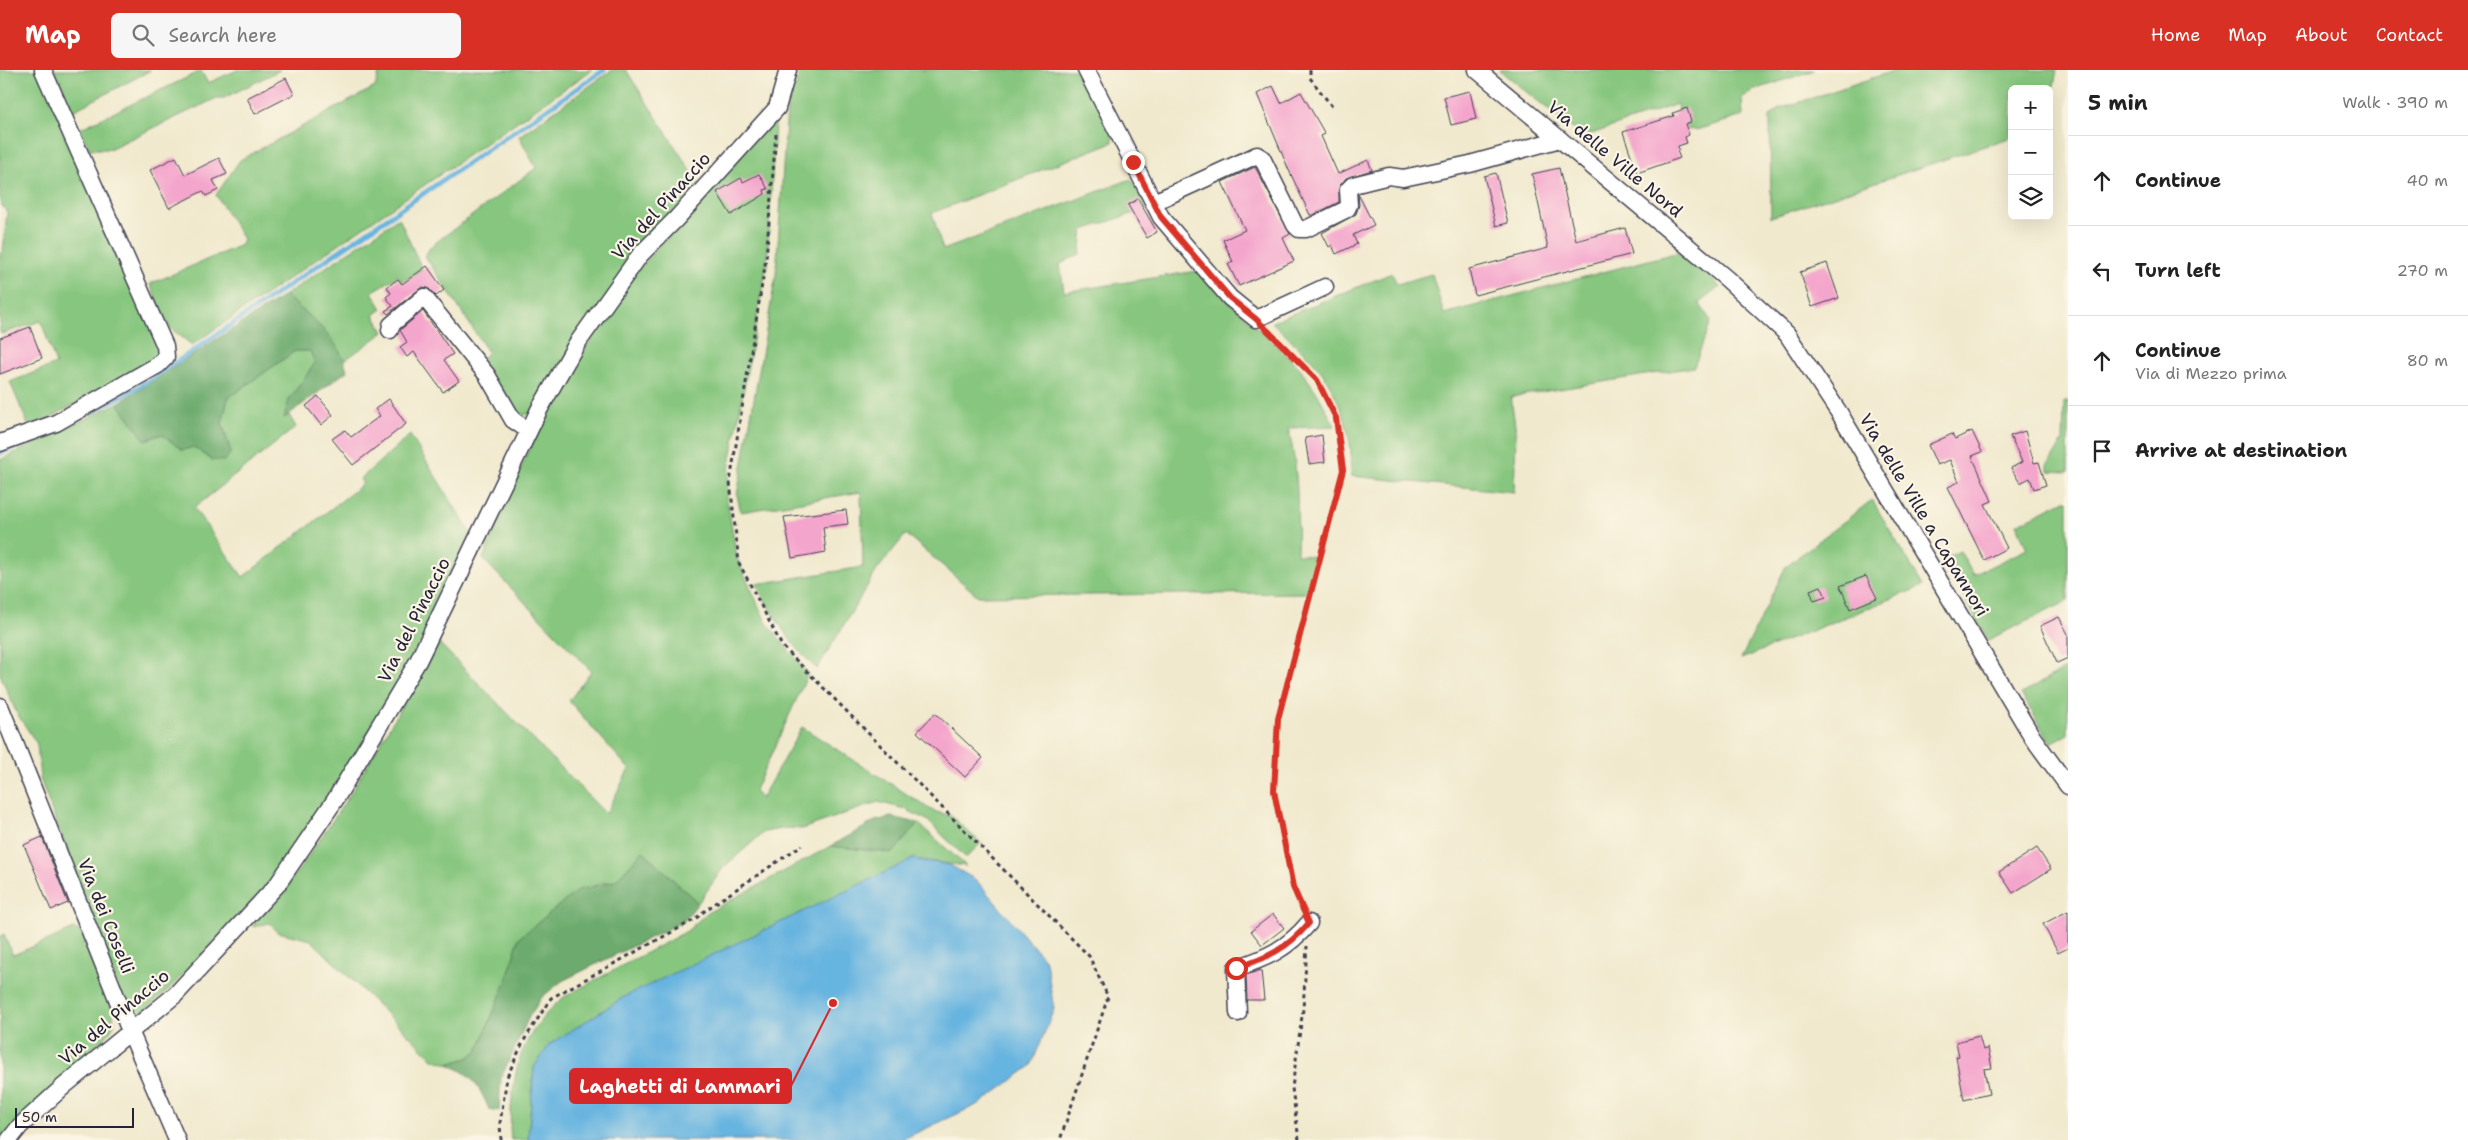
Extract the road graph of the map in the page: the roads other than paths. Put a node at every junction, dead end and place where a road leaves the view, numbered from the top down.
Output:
1 (43, 70) edge
2 (788, 70) edge
3 (1086, 70) edge
4 (1477, 70) edge
5 (1560, 139) junction
6 (1154, 202) junction
7 (1727, 279) joint
8 (1325, 287) dead end
9 (390, 330) dead end
10 (528, 431) junction
11 (0, 443) edge
12 (0, 706) edge
13 (2068, 786) edge
14 (1309, 923) road end
15 (1238, 1013) dead end
16 (130, 1031) junction
17 (9, 1140) edge
18 (178, 1140) edge

1 - 11 street
2 - 10 street, Via del Pinaccio
3 - 6 street
4 - 5 street, Via delle Ville Nord
5 - 6 street
5 - 7 street, Via delle Ville Nord
6 - 8 street
7 - 13 street, Via delle Ville a Capannori
9 - 10 street
10 - 16 street, Via del Pinaccio
12 - 16 street, Via dei Coselli
14 - 15 street
16 - 17 street, Via del Pinaccio
16 - 18 street, Via dei Coselli

